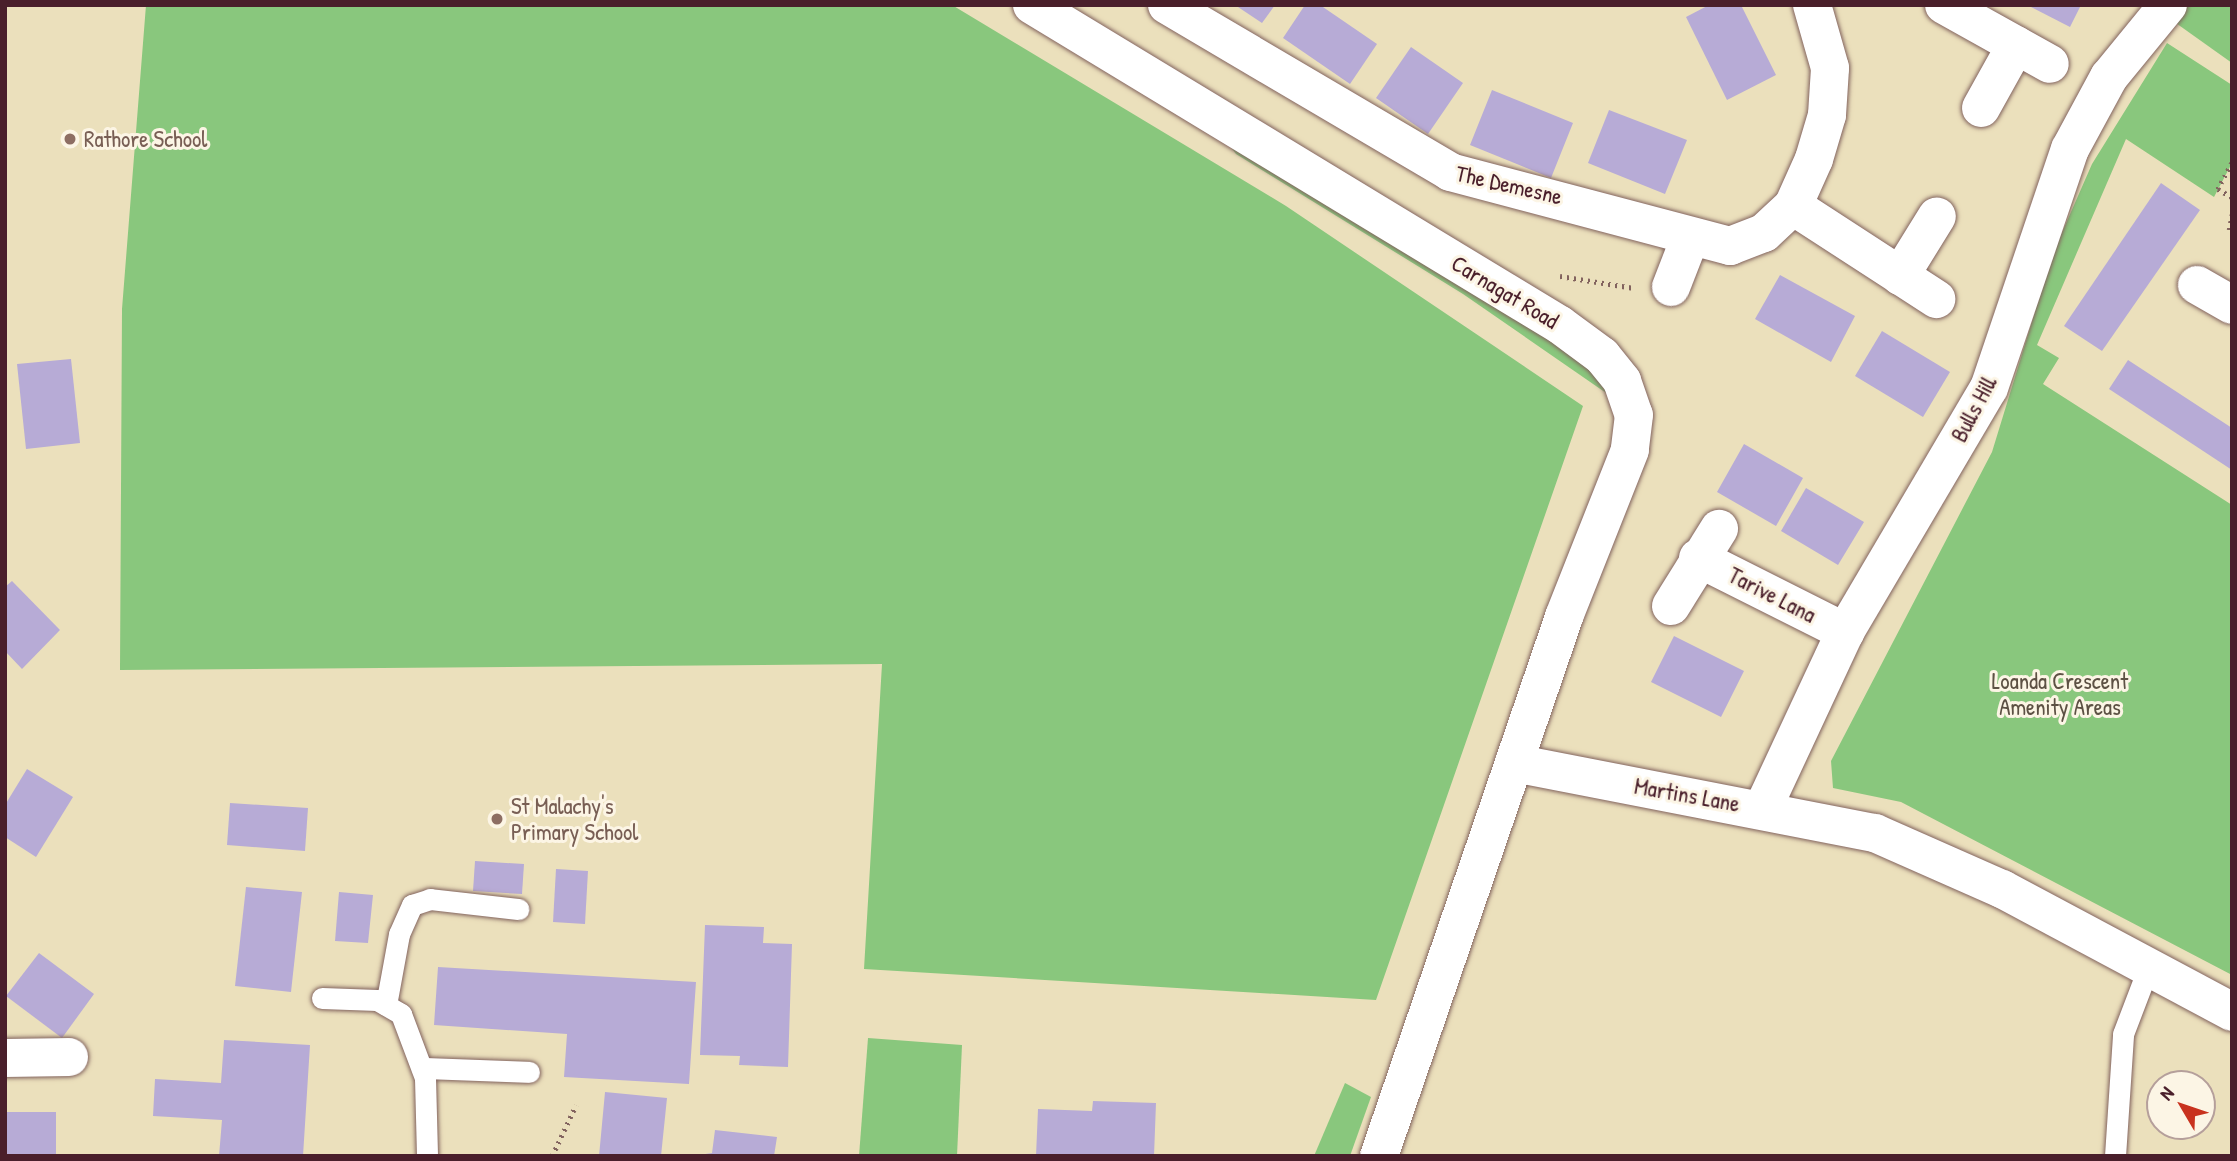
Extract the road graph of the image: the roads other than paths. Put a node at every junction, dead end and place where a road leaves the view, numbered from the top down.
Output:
1 (1032, 5) edge
2 (1167, 5) edge
3 (1812, 5) edge
4 (1944, 5) edge
5 (2168, 5) edge
6 (2016, 45) junction
7 (2050, 64) dead end
8 (1981, 108) dead end
9 (1793, 206) junction
10 (1937, 216) dead end
11 (1690, 238) junction
12 (1899, 276) junction
13 (2197, 285) dead end
14 (1671, 287) road end
15 (1936, 299) dead end
16 (2232, 304) edge
17 (1671, 606) dead end
18 (1845, 632) junction
19 (1514, 763) junction
20 (1763, 808) junction
21 (518, 909) dead end
22 (2150, 966) junction
23 (322, 998) dead end
24 (386, 1005) junction
25 (2232, 1012) edge
26 (69, 1057) dead end
27 (5, 1058) edge
28 (422, 1068) junction
29 (529, 1072) dead end
30 (428, 1156) edge
31 (1379, 1156) edge
32 (2115, 1156) edge

1 - 19 street, Carnagat Road
2 - 11 street, The Demesne
3 - 9 street, The Demesne
4 - 6 street
5 - 18 street, Bulls Hill
6 - 7 street
6 - 8 street
9 - 11 street, The Demesne
9 - 12 street
10 - 12 street
11 - 14 street
12 - 15 street
13 - 16 street
17 - 18 street, Tarive Lana
18 - 20 street, Bulls Hill
19 - 20 street, Martins Lane
19 - 31 street
20 - 22 street, Martins Lane
21 - 24 lane
22 - 25 street, Martins Lane
22 - 32 lane
23 - 24 lane
24 - 28 lane
26 - 27 street
28 - 29 lane
28 - 30 lane

